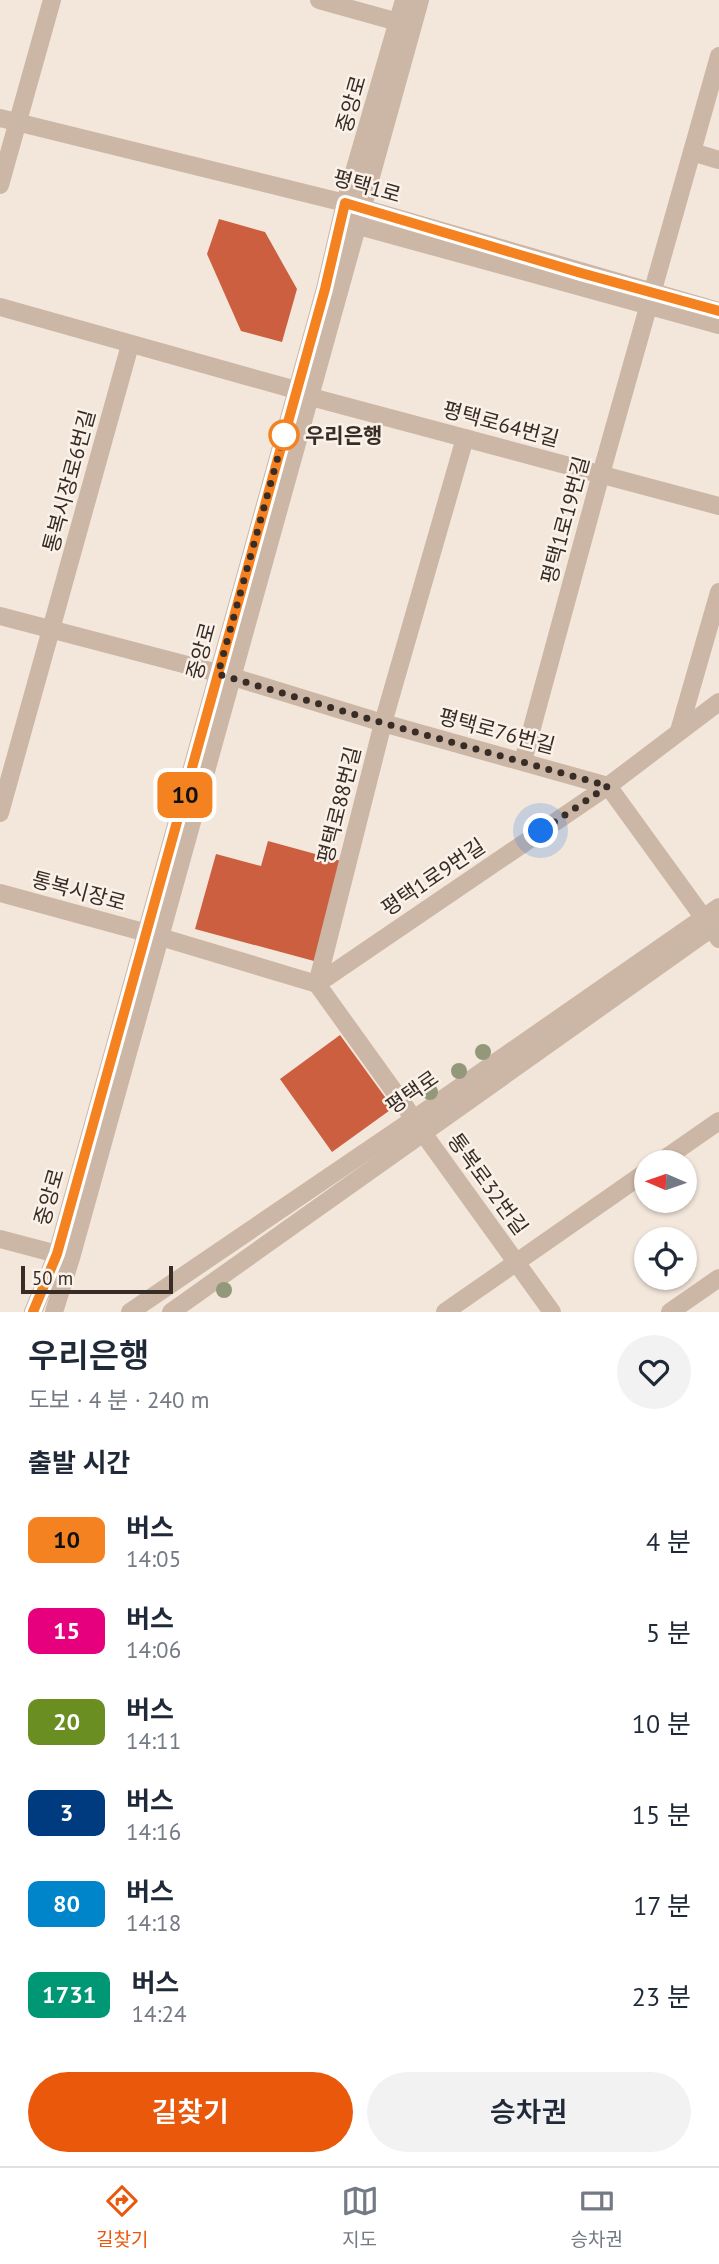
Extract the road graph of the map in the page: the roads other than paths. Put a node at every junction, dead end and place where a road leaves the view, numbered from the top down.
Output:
1 (52, 0) edge
2 (319, 0) edge
3 (404, 0) edge
4 (420, 0) edge
5 (398, 22) junction
6 (719, 56) edge
7 (0, 118) edge
8 (18, 122) junction
9 (692, 152) junction
10 (719, 160) edge
11 (0, 185) edge
12 (352, 214) junction
13 (650, 298) junction
14 (0, 307) edge
15 (719, 311) edge
16 (719, 325) edge
17 (130, 345) junction
18 (304, 394) junction
19 (465, 438) junction
20 (601, 474) junction
21 (719, 506) edge
22 (719, 592) edge
23 (0, 615) edge
24 (52, 629) junction
25 (226, 676) junction
26 (719, 702) edge
27 (383, 723) junction
28 (679, 731) junction
29 (523, 761) junction
30 (608, 786) junction
31 (0, 813) edge
32 (0, 893) edge
33 (715, 923) edge
34 (154, 935) junction
35 (317, 984) junction
36 (719, 1121) edge
37 (419, 1126) junction
38 (677, 1150) edge
39 (634, 1180) edge
40 (0, 1239) edge
41 (57, 1254) junction
42 (516, 1262) junction
43 (719, 1278) edge
44 (33, 1312) edge
45 (54, 1312) edge
46 (130, 1312) edge
47 (171, 1312) edge
48 (445, 1312) edge
49 (552, 1312) edge
50 (670, 1312) edge

1 - 8 street
2 - 5 street
3 - 5 street, 중앙로
4 - 12 street, 중앙로
5 - 12 street, 중앙로
6 - 9 street, 평택1로19번길
7 - 8 street, 평택1로
8 - 11 street
8 - 12 street, 평택1로
9 - 10 street
9 - 13 street, 평택1로19번길
12 - 13 street, 평택1로
12 - 18 street, 중앙로
13 - 15 street, 평택1로
13 - 16 street
13 - 20 street, 평택1로19번길
14 - 17 street
17 - 18 street
17 - 24 street, 통복시장로6번길
18 - 19 street, 평택로64번길
18 - 25 street, 중앙로
19 - 20 street, 평택로64번길
19 - 27 street, 평택로88번길
20 - 21 street, 평택로64번길
20 - 29 street, 평택1로19번길
22 - 28 street
23 - 24 street
24 - 25 street
24 - 31 street, 통복시장로6번길
25 - 27 street, 평택로76번길
25 - 34 street, 중앙로
26 - 28 street, 평택1로9번길
27 - 29 street, 평택로76번길
27 - 35 street, 평택로88번길
28 - 30 street, 평택1로9번길
29 - 30 street, 평택로76번길
30 - 33 street
30 - 35 street, 평택1로9번길
32 - 34 street, 통복시장로
33 - 37 street, 평택로
34 - 35 street
34 - 41 street, 중앙로
34 - 45 street, 중앙로
35 - 37 street
36 - 38 street
37 - 42 street, 통복로32번길
37 - 46 street, 평택로
37 - 47 street, 평택로
39 - 42 street, 통복로32번길
40 - 41 street
41 - 44 street, 중앙로
42 - 48 street, 통복로32번길
42 - 49 street
43 - 50 street

